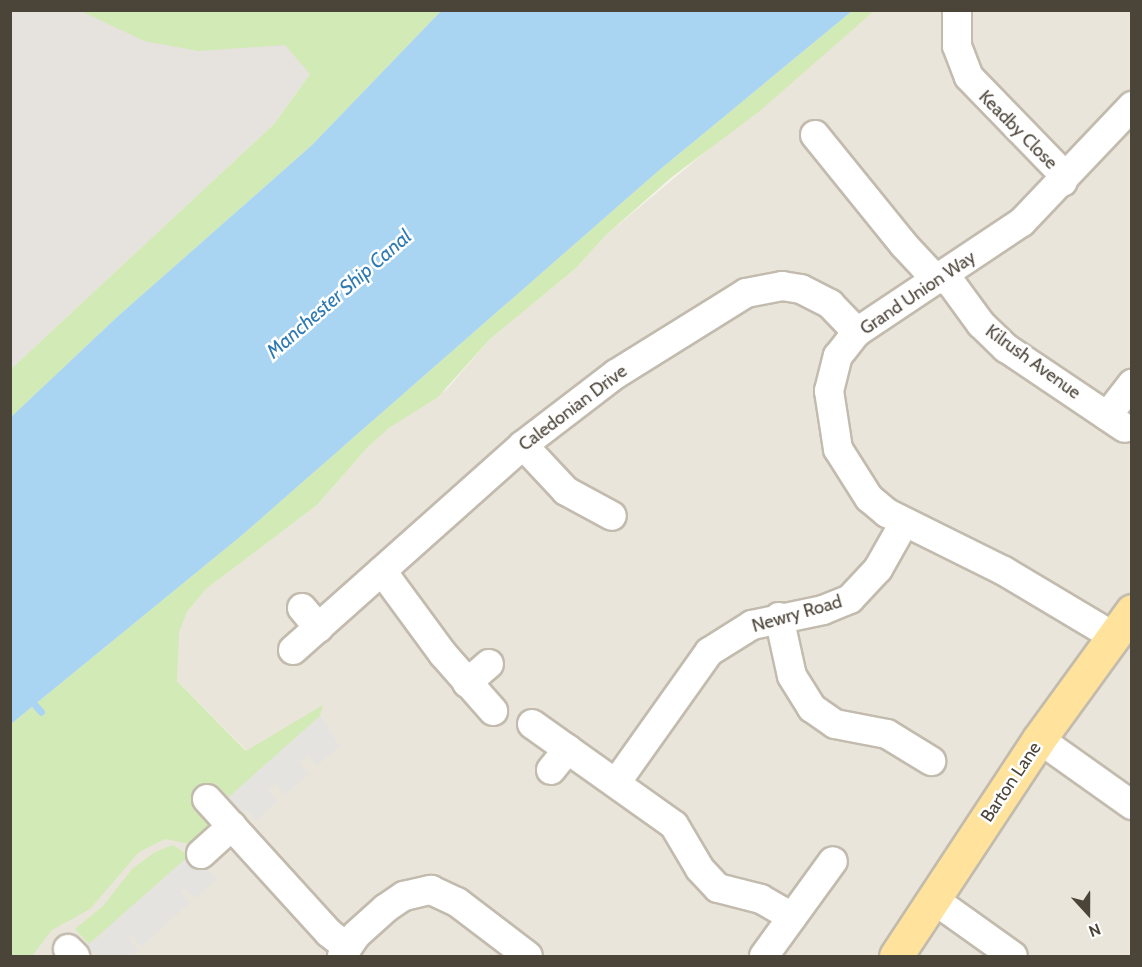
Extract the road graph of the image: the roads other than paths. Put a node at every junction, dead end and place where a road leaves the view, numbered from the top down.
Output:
1 (957, 10) edge
2 (1131, 106) edge
3 (815, 135) dead end
4 (1063, 182) junction
5 (940, 277) junction
6 (858, 332) junction
7 (1131, 384) edge
8 (523, 445) junction
9 (612, 516) dead end
10 (904, 523) junction
11 (382, 570) junction
12 (779, 617) junction
13 (1122, 624) edge
14 (293, 650) dead end
15 (489, 664) dead end
16 (467, 682) junction
17 (493, 711) dead end
18 (532, 724) dead end
19 (1039, 739) junction
20 (930, 761) dead end
21 (616, 783) junction
22 (207, 799) dead end
23 (1131, 805) edge
24 (232, 826) junction
25 (201, 854) dead end
26 (833, 861) dead end
27 (933, 899) junction
28 (792, 917) junction
29 (344, 952) edge
30 (528, 957) edge
31 (764, 957) edge
32 (897, 957) edge
33 (1013, 957) edge

1 - 4 street, Keadby Close
2 - 4 street, Grand Union Way
3 - 5 street, Kilrush Avenue
4 - 5 street, Grand Union Way
5 - 6 street, Grand Union Way
5 - 7 street, Kilrush Avenue
6 - 8 street, Caledonian Drive
6 - 10 street, Grand Union Way
8 - 9 street
8 - 11 street, Caledonian Drive
10 - 12 street, Newry Road
10 - 13 street, Grand Union Way
11 - 14 street, Caledonian Drive
11 - 16 street
12 - 20 street
12 - 21 street, Newry Road
13 - 19 main road, Barton Lane
15 - 16 street
16 - 17 street
18 - 21 street
19 - 23 street
19 - 27 main road, Barton Lane
21 - 28 street
22 - 24 street
24 - 25 street
24 - 29 street
26 - 28 street
27 - 32 main road, Barton Lane
27 - 33 street
28 - 31 street
29 - 30 street

